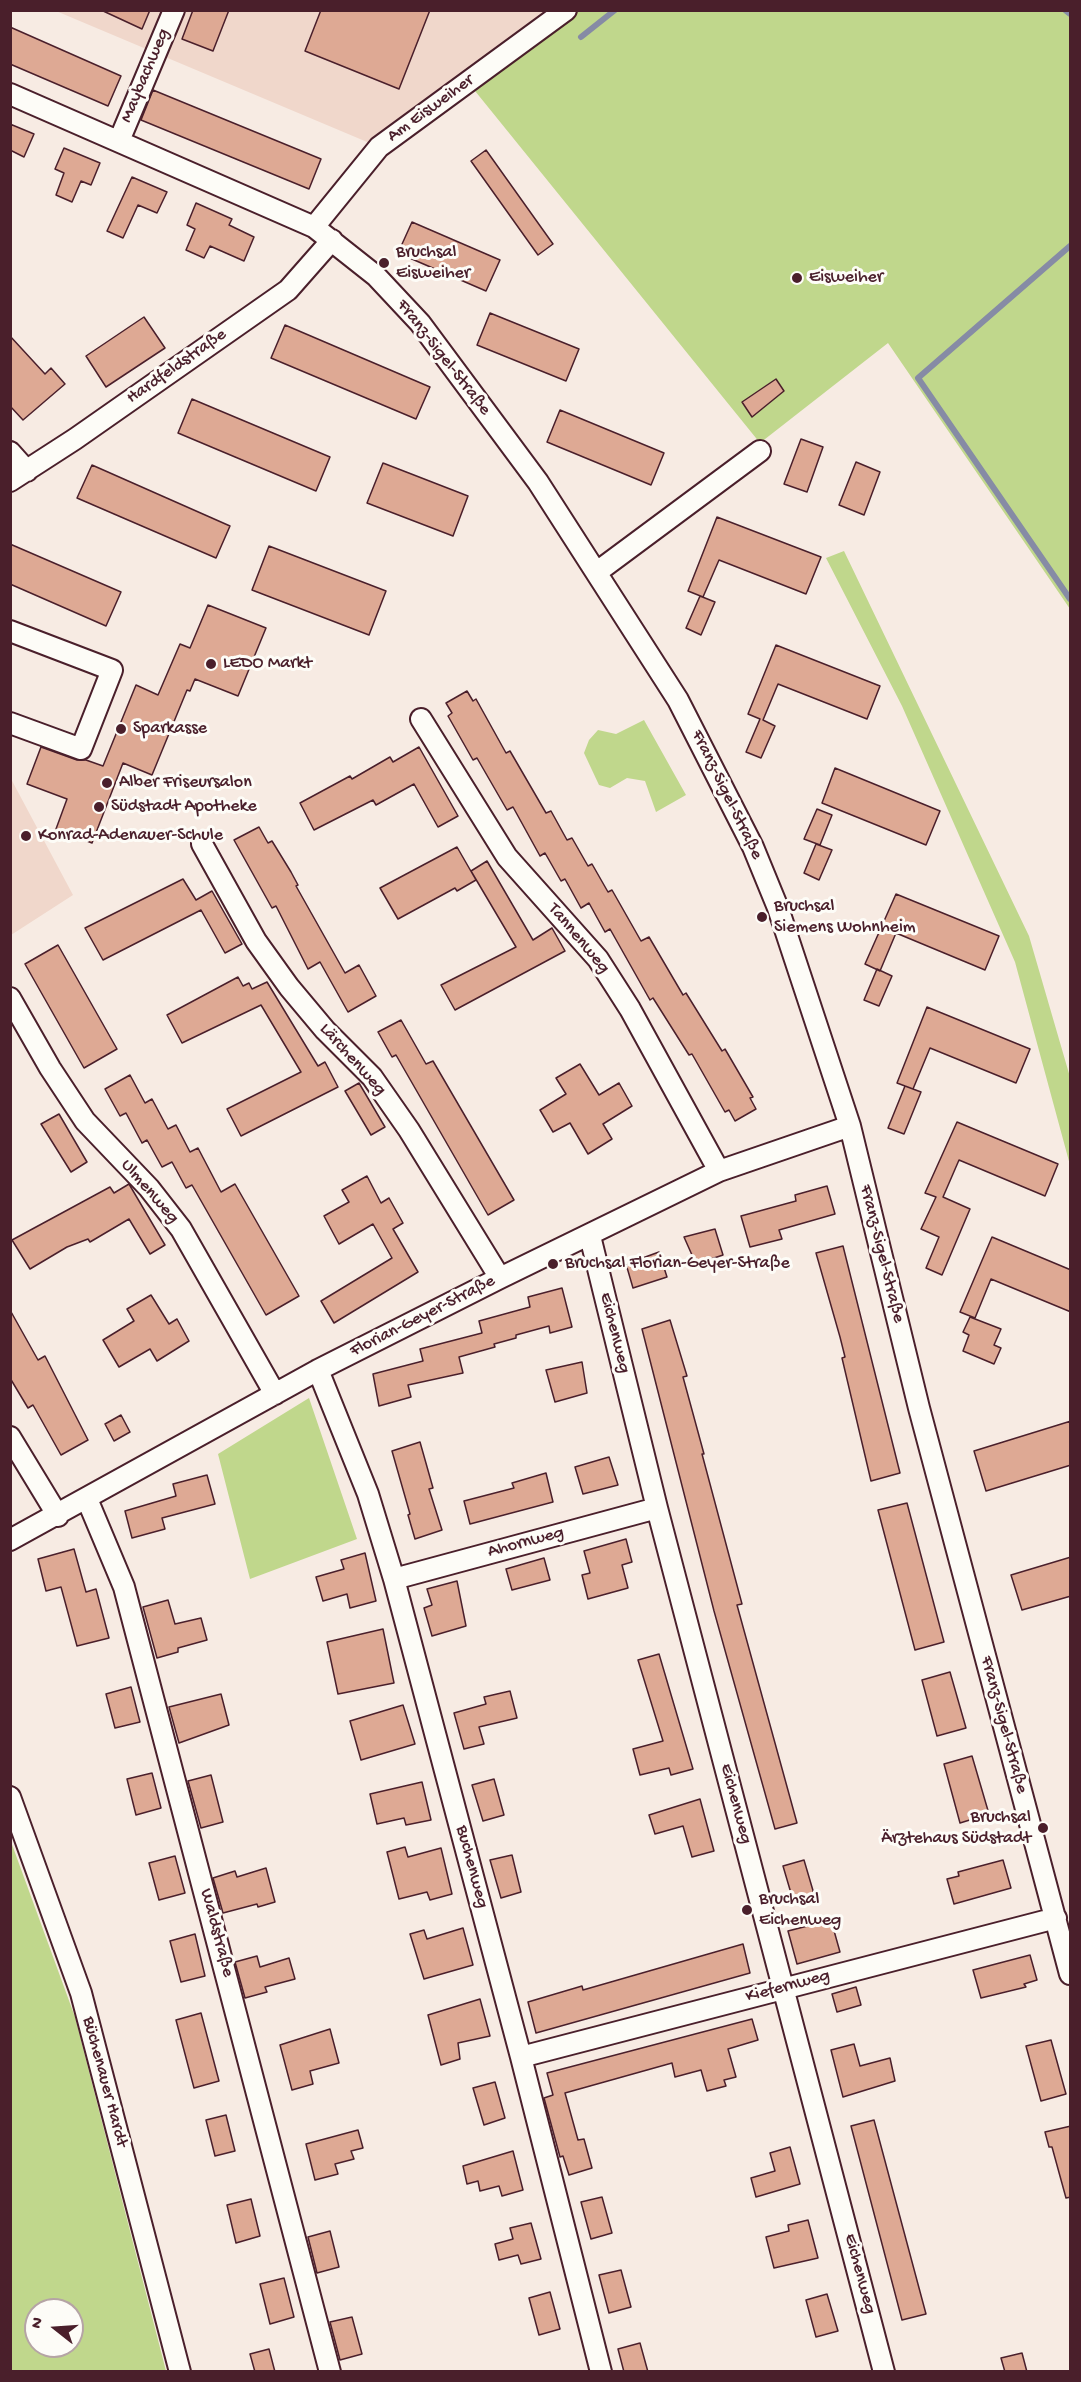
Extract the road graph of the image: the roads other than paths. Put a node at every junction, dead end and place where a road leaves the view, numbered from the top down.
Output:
1 (174, 10) edge
2 (566, 10) edge
3 (10, 94) edge
4 (119, 141) junction
5 (314, 227) junction
6 (332, 240) junction
7 (760, 451) dead end
8 (10, 452) edge
9 (19, 476) edge
10 (597, 572) junction
11 (10, 631) edge
12 (421, 718) dead end
13 (10, 723) edge
14 (202, 844) dead end
15 (10, 998) edge
16 (850, 1126) junction
17 (719, 1171) junction
18 (590, 1236) junction
19 (500, 1278) junction
20 (318, 1370) junction
21 (274, 1394) junction
22 (10, 1437) edge
23 (87, 1499) junction
24 (657, 1508) junction
25 (58, 1516) junction
26 (10, 1540) edge
27 (394, 1579) junction
28 (10, 1797) edge
29 (1056, 1918) junction
30 (1071, 1974) edge
31 (785, 1987) junction
32 (521, 2057) junction
33 (180, 2372) edge
34 (330, 2372) edge
35 (601, 2372) edge
36 (884, 2372) edge

1 - 4 street, Maybachweg
2 - 5 street, Am Eisweiher
3 - 4 street, Franz-Sigel-Straße
4 - 5 street, Franz-Sigel-Straße
5 - 6 street, Franz-Sigel-Straße
6 - 9 street, Hardfeldstraße
6 - 10 street, Franz-Sigel-Straße
7 - 10 street
8 - 9 street
10 - 16 street, Franz-Sigel-Straße
11 - 13 street
12 - 17 street, Tannenweg
14 - 19 street, Lärchenweg
15 - 21 street, Ulmenweg
16 - 17 street, Florian-Geyer-Straße
16 - 29 street, Franz-Sigel-Straße
17 - 18 street, Florian-Geyer-Straße
18 - 19 street, Florian-Geyer-Straße
18 - 24 street, Eichenweg
19 - 20 street, Florian-Geyer-Straße
20 - 21 street, Florian-Geyer-Straße
20 - 27 street, Buchenweg
21 - 23 street, Florian-Geyer-Straße
22 - 25 street
23 - 25 street, Florian-Geyer-Straße
23 - 34 street, Waldstraße
24 - 27 street, Ahornweg
24 - 31 street, Eichenweg
25 - 26 street, Florian-Geyer-Straße
27 - 32 street, Buchenweg
28 - 33 street, Büchenauer Hardt
29 - 30 street, Franz-Sigel-Straße
29 - 31 street, Kiefernweg
31 - 32 street, Kiefernweg
31 - 36 street, Eichenweg
32 - 35 street, Buchenweg

